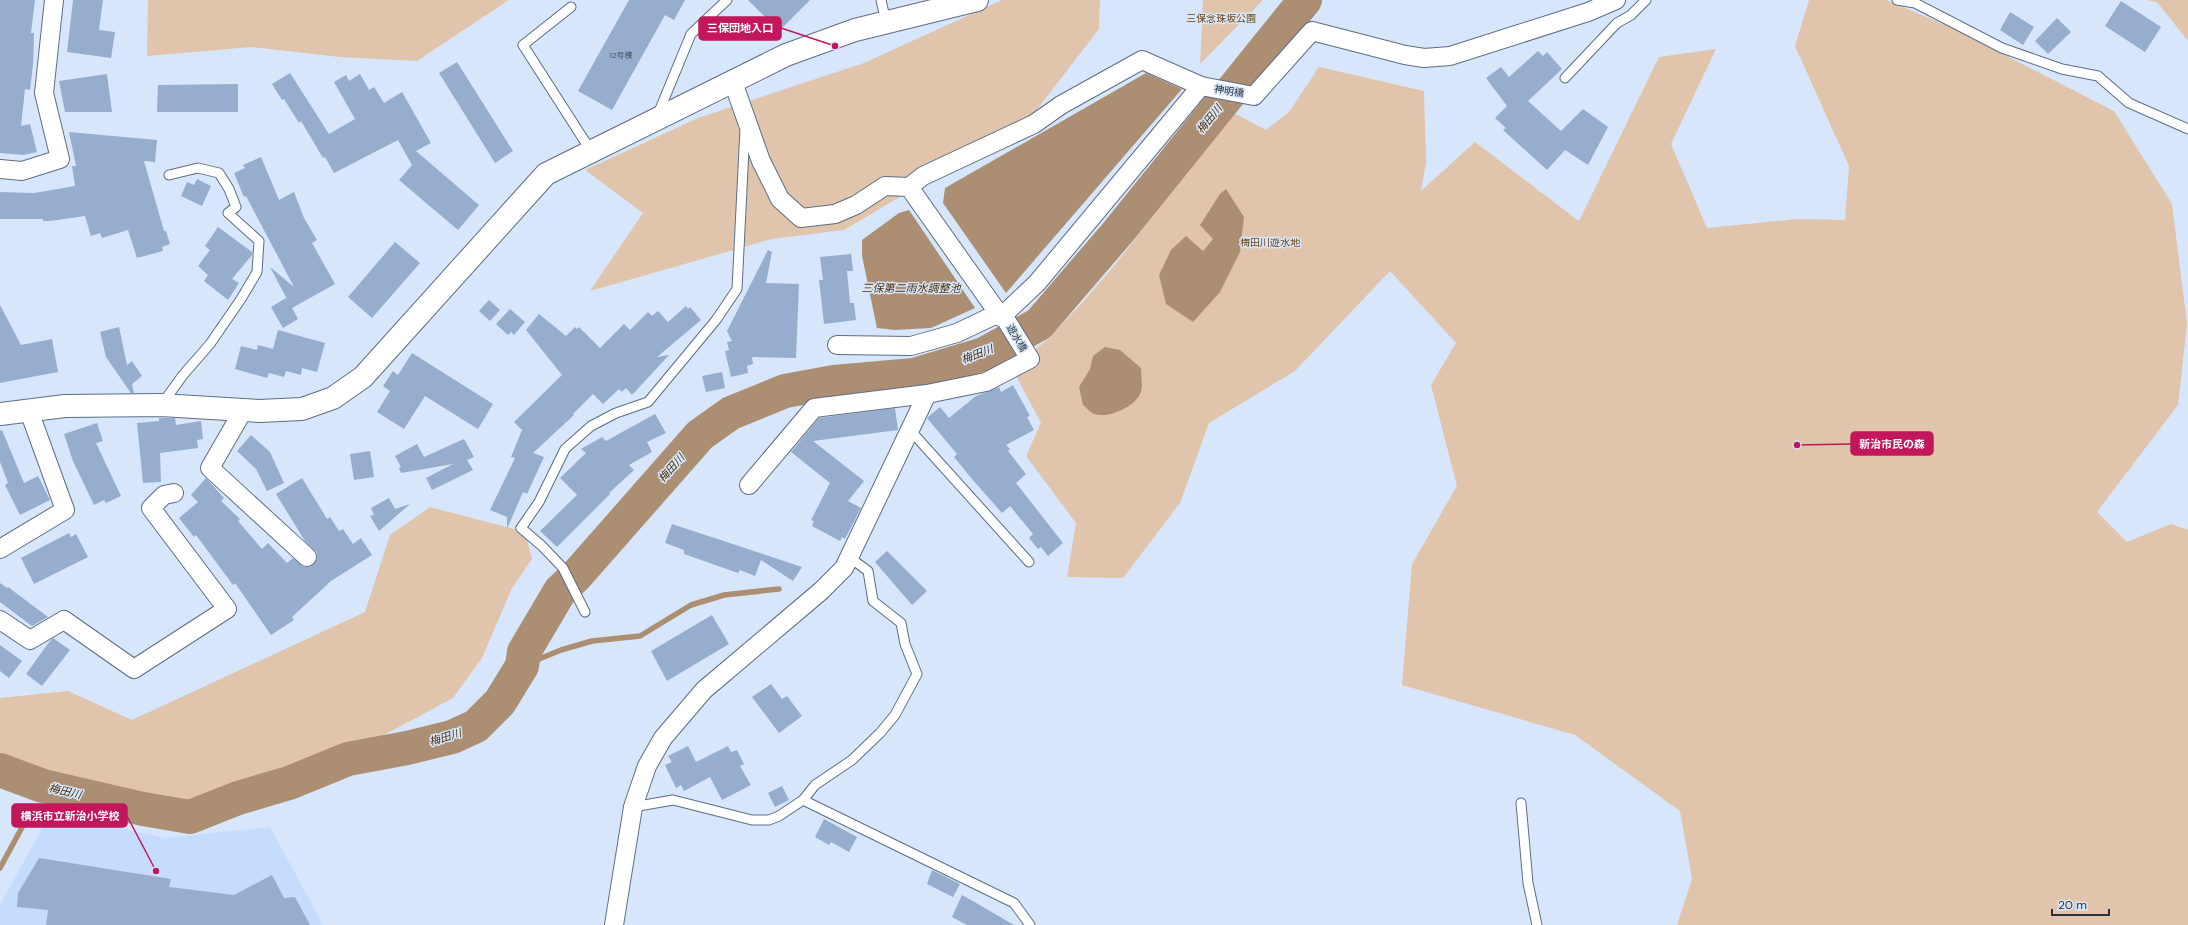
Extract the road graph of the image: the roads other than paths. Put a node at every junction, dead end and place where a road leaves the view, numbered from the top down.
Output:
1 (54, 0) edge
2 (727, 0) edge
3 (881, 0) edge
4 (977, 0) edge
5 (1616, 0) edge
6 (1646, 0) edge
7 (1897, 0) edge
8 (571, 7) dead end
9 (886, 23) junction
10 (1565, 78) dead end
11 (733, 82) junction
12 (1202, 87) junction
13 (746, 118) junction
14 (656, 120) junction
15 (2188, 130) edge
16 (591, 151) junction
17 (0, 169) edge
18 (168, 175) dead end
19 (909, 186) junction
20 (1002, 317) junction
21 (837, 345) dead end
22 (927, 394) junction
23 (161, 405) junction
24 (244, 409) junction
25 (29, 411) junction
26 (0, 414) edge
27 (910, 430) junction
28 (749, 485) dead end
29 (174, 493) dead end
30 (0, 549) edge
31 (307, 557) dead end
32 (849, 557) junction
33 (1029, 562) dead end
34 (583, 608) dead end
35 (0, 620) edge
36 (804, 800) junction
37 (1521, 803) dead end
38 (633, 807) junction
39 (614, 925) edge
40 (1030, 925) edge
41 (1537, 925) edge

1 - 17 street
2 - 14 lane
3 - 9 lane
4 - 9 street
5 - 12 street, 神明橋
6 - 10 lane
7 - 15 lane
8 - 16 lane
9 - 11 street
11 - 13 street
11 - 14 street
12 - 19 street, 神明橋
12 - 20 street
13 - 19 street
13 - 34 lane
14 - 16 street
16 - 24 street
18 - 23 lane
19 - 20 street, 遊水橋
20 - 21 street
20 - 22 street, 遊水橋
22 - 27 street
22 - 28 street
23 - 24 street
23 - 25 street
24 - 31 street
25 - 26 street
25 - 30 street
27 - 32 street
27 - 33 lane
29 - 35 street
32 - 36 lane
32 - 38 street
36 - 38 lane
36 - 40 lane
37 - 41 lane
38 - 39 street

